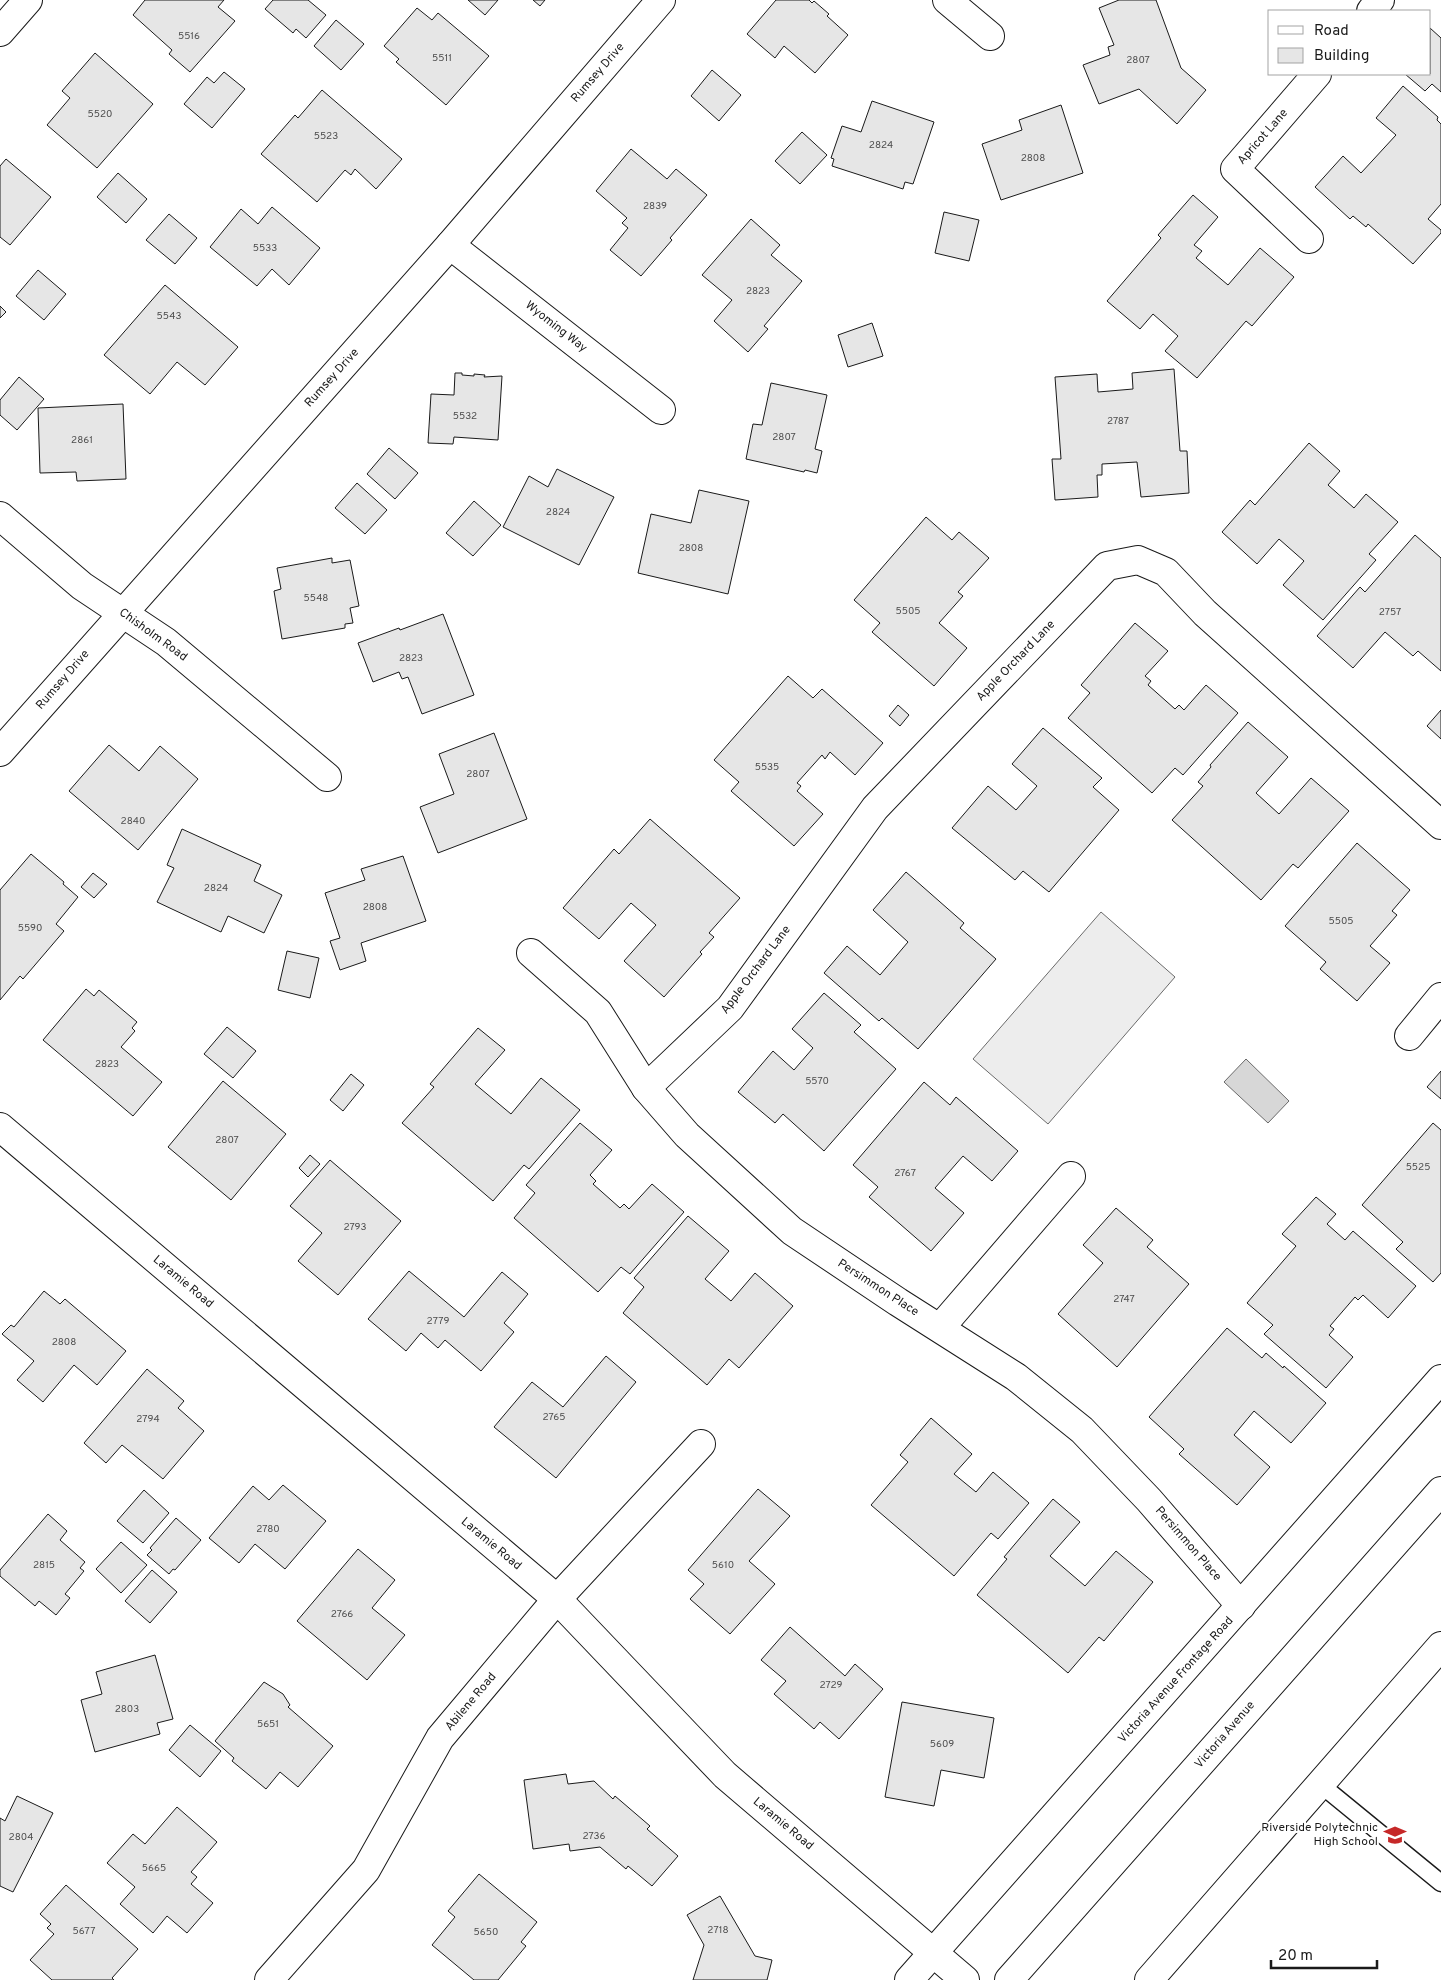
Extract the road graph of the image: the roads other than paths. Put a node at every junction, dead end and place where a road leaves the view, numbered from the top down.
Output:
1 (28, 0) edge
2 (661, 0) edge
3 (947, 0) edge
4 (1380, 0) edge
5 (1372, 10) edge
6 (0, 32) edge
7 (990, 36) dead end
8 (1316, 75) edge
9 (1309, 239) dead end
10 (450, 245) junction
11 (661, 410) dead end
12 (0, 516) edge
13 (122, 613) junction
14 (0, 752) edge
15 (327, 777) dead end
16 (1441, 825) edge
17 (531, 953) dead end
18 (1441, 997) edge
19 (1410, 1036) dead end
20 (646, 1088) junction
21 (0, 1127) edge
22 (1071, 1176) dead end
23 (940, 1328) junction
24 (1441, 1379) edge
25 (701, 1444) dead end
26 (1441, 1491) edge
27 (557, 1599) junction
28 (1241, 1606) junction
29 (1441, 1646) edge
30 (1320, 1784) junction
31 (1441, 1883) edge
32 (933, 1953) junction
33 (269, 1980) edge
34 (910, 1980) edge
35 (964, 1980) edge
36 (1009, 1980) edge
37 (1149, 1980) edge

1 - 6 street
2 - 10 street, Rumsey Drive
3 - 7 street
4 - 5 street
8 - 9 street, Apricot Lane
10 - 11 street, Wyoming Way
10 - 13 street, Rumsey Drive
12 - 13 street, Chisholm Road
13 - 14 street, Rumsey Drive
13 - 15 street, Chisholm Road
16 - 20 street, Apple Orchard Lane
17 - 20 street, Persimmon Place
18 - 19 street
20 - 23 street, Persimmon Place
21 - 27 street, Laramie Road
22 - 23 street
23 - 28 street, Persimmon Place
24 - 28 street, Victoria Avenue Frontage Road
25 - 27 street, Abilene Road
26 - 36 street, Victoria Avenue
27 - 32 street, Laramie Road
27 - 33 street, Abilene Road
28 - 32 street, Victoria Avenue Frontage Road
29 - 30 street
30 - 31 lane
30 - 37 street
32 - 34 street, Victoria Avenue Frontage Road
32 - 35 street, Laramie Road

